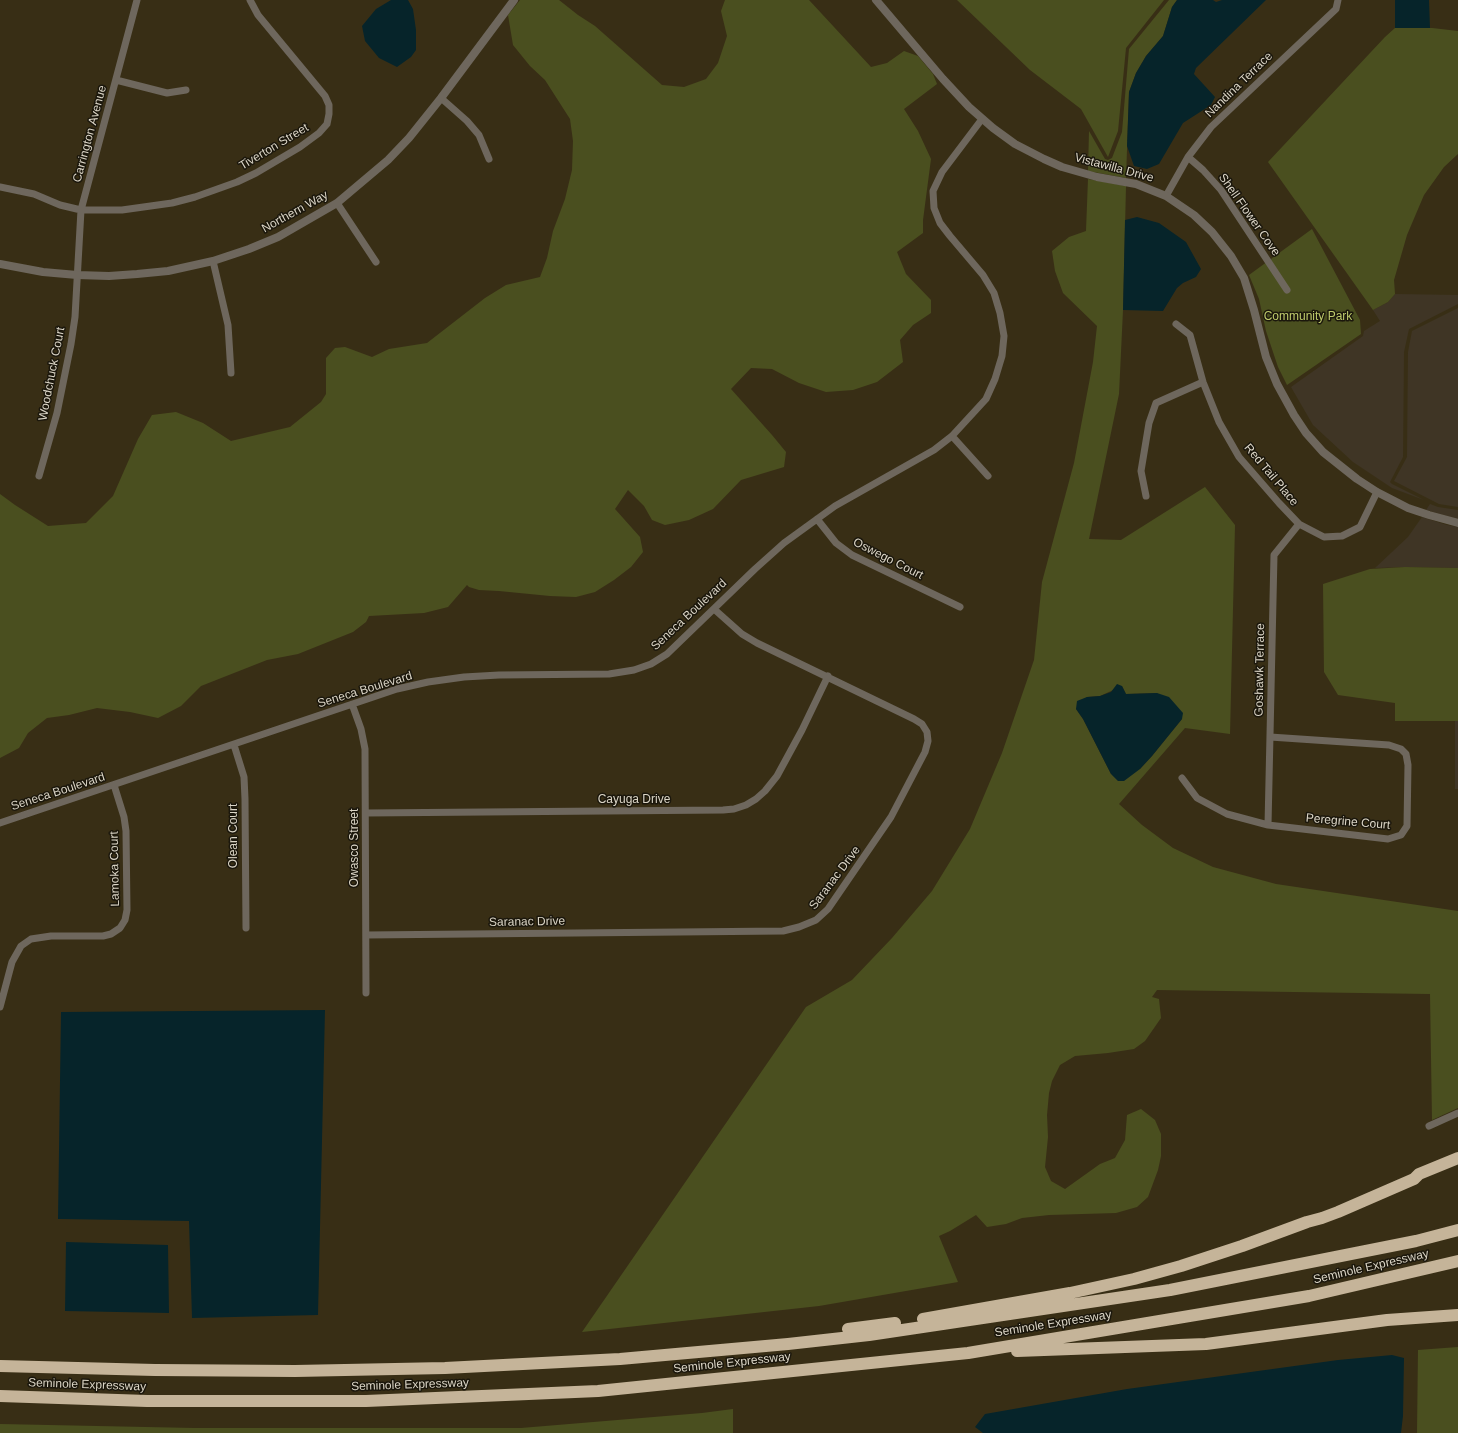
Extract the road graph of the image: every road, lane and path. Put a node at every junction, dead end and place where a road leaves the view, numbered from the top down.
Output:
1 (136, 0) edge
2 (250, 0) edge
3 (514, 0) edge
4 (876, 0) edge
5 (1338, 0) edge
6 (116, 80) junction
7 (186, 90) dead end
8 (441, 98) junction
9 (982, 119) junction
10 (1188, 157) junction
11 (489, 159) dead end
12 (0, 187) edge
13 (1166, 196) junction
14 (337, 203) junction
15 (81, 210) junction
16 (213, 261) junction
17 (376, 262) dead end
18 (0, 264) edge
19 (78, 275) junction
20 (1286, 290) dead end
21 (1176, 324) dead end
22 (231, 373) dead end
23 (1203, 382) junction
24 (952, 436) junction
25 (39, 476) dead end
26 (988, 476) dead end
27 (1377, 492) junction
28 (1146, 496) dead end
29 (816, 519) junction
30 (1458, 523) edge
31 (1299, 524) junction
32 (960, 607) dead end
33 (714, 609) junction
34 (828, 676) junction
35 (352, 704) junction
36 (1270, 737) junction
37 (234, 744) junction
38 (1182, 778) dead end
39 (114, 785) junction
40 (366, 813) junction
41 (0, 822) edge
42 (1268, 825) junction
43 (246, 928) dead end
44 (366, 935) junction
45 (366, 993) dead end
46 (0, 1007) edge
47 (1458, 1113) edge
48 (1429, 1126) dead end
49 (1458, 1158) edge
50 (1458, 1230) edge
51 (1458, 1261) edge
52 (1458, 1315) edge
53 (761, 1346) junction
54 (968, 1353) junction
55 (0, 1366) edge
56 (0, 1396) edge

1 - 6 street, Carrington Avenue
2 - 15 street, Tiverton Street
3 - 8 street, Northern Way
4 - 9 street, Vistawilla Drive
5 - 10 street, Nandina Terrace
6 - 7 street
6 - 15 street, Carrington Avenue
8 - 11 street
8 - 14 street, Northern Way
9 - 13 street, Vistawilla Drive
9 - 24 street, Seneca Boulevard
10 - 13 street, Nandina Terrace
10 - 20 street, Shell Flower Cove
12 - 15 street, Tiverton Street
13 - 27 street, Vistawilla Drive
14 - 16 street, Northern Way
14 - 17 street
15 - 19 street, Carrington Avenue
16 - 19 street, Northern Way
16 - 22 street
18 - 19 street, Northern Way
19 - 25 street, Woodchuck Court
21 - 23 street, Red Tail Place
23 - 28 street
23 - 31 street, Red Tail Place
24 - 26 street
24 - 29 street, Seneca Boulevard
27 - 30 street, Vistawilla Drive
27 - 31 street, Red Tail Place
29 - 32 street, Oswego Court
29 - 33 street, Seneca Boulevard
31 - 36 street, Goshawk Terrace
33 - 34 street, Saranac Drive
33 - 35 street, Seneca Boulevard
34 - 40 street, Cayuga Drive
34 - 44 street, Saranac Drive
35 - 37 street, Seneca Boulevard
35 - 40 street, Owasco Street
36 - 42 street, Goshawk Terrace
36 - 42 street, Peregrine Court
37 - 39 street, Seneca Boulevard
37 - 43 street, Olean Court
38 - 42 street, Peregrine Court
39 - 41 street, Seneca Boulevard
39 - 46 street, Lamoka Court
40 - 44 street, Owasco Street
44 - 45 street, Owasco Street
47 - 48 street
49 - 53 highway
50 - 53 highway, Seminole Expressway
51 - 54 highway, Seminole Expressway
52 - 54 highway
53 - 55 highway, Seminole Expressway
54 - 56 highway, Seminole Expressway

